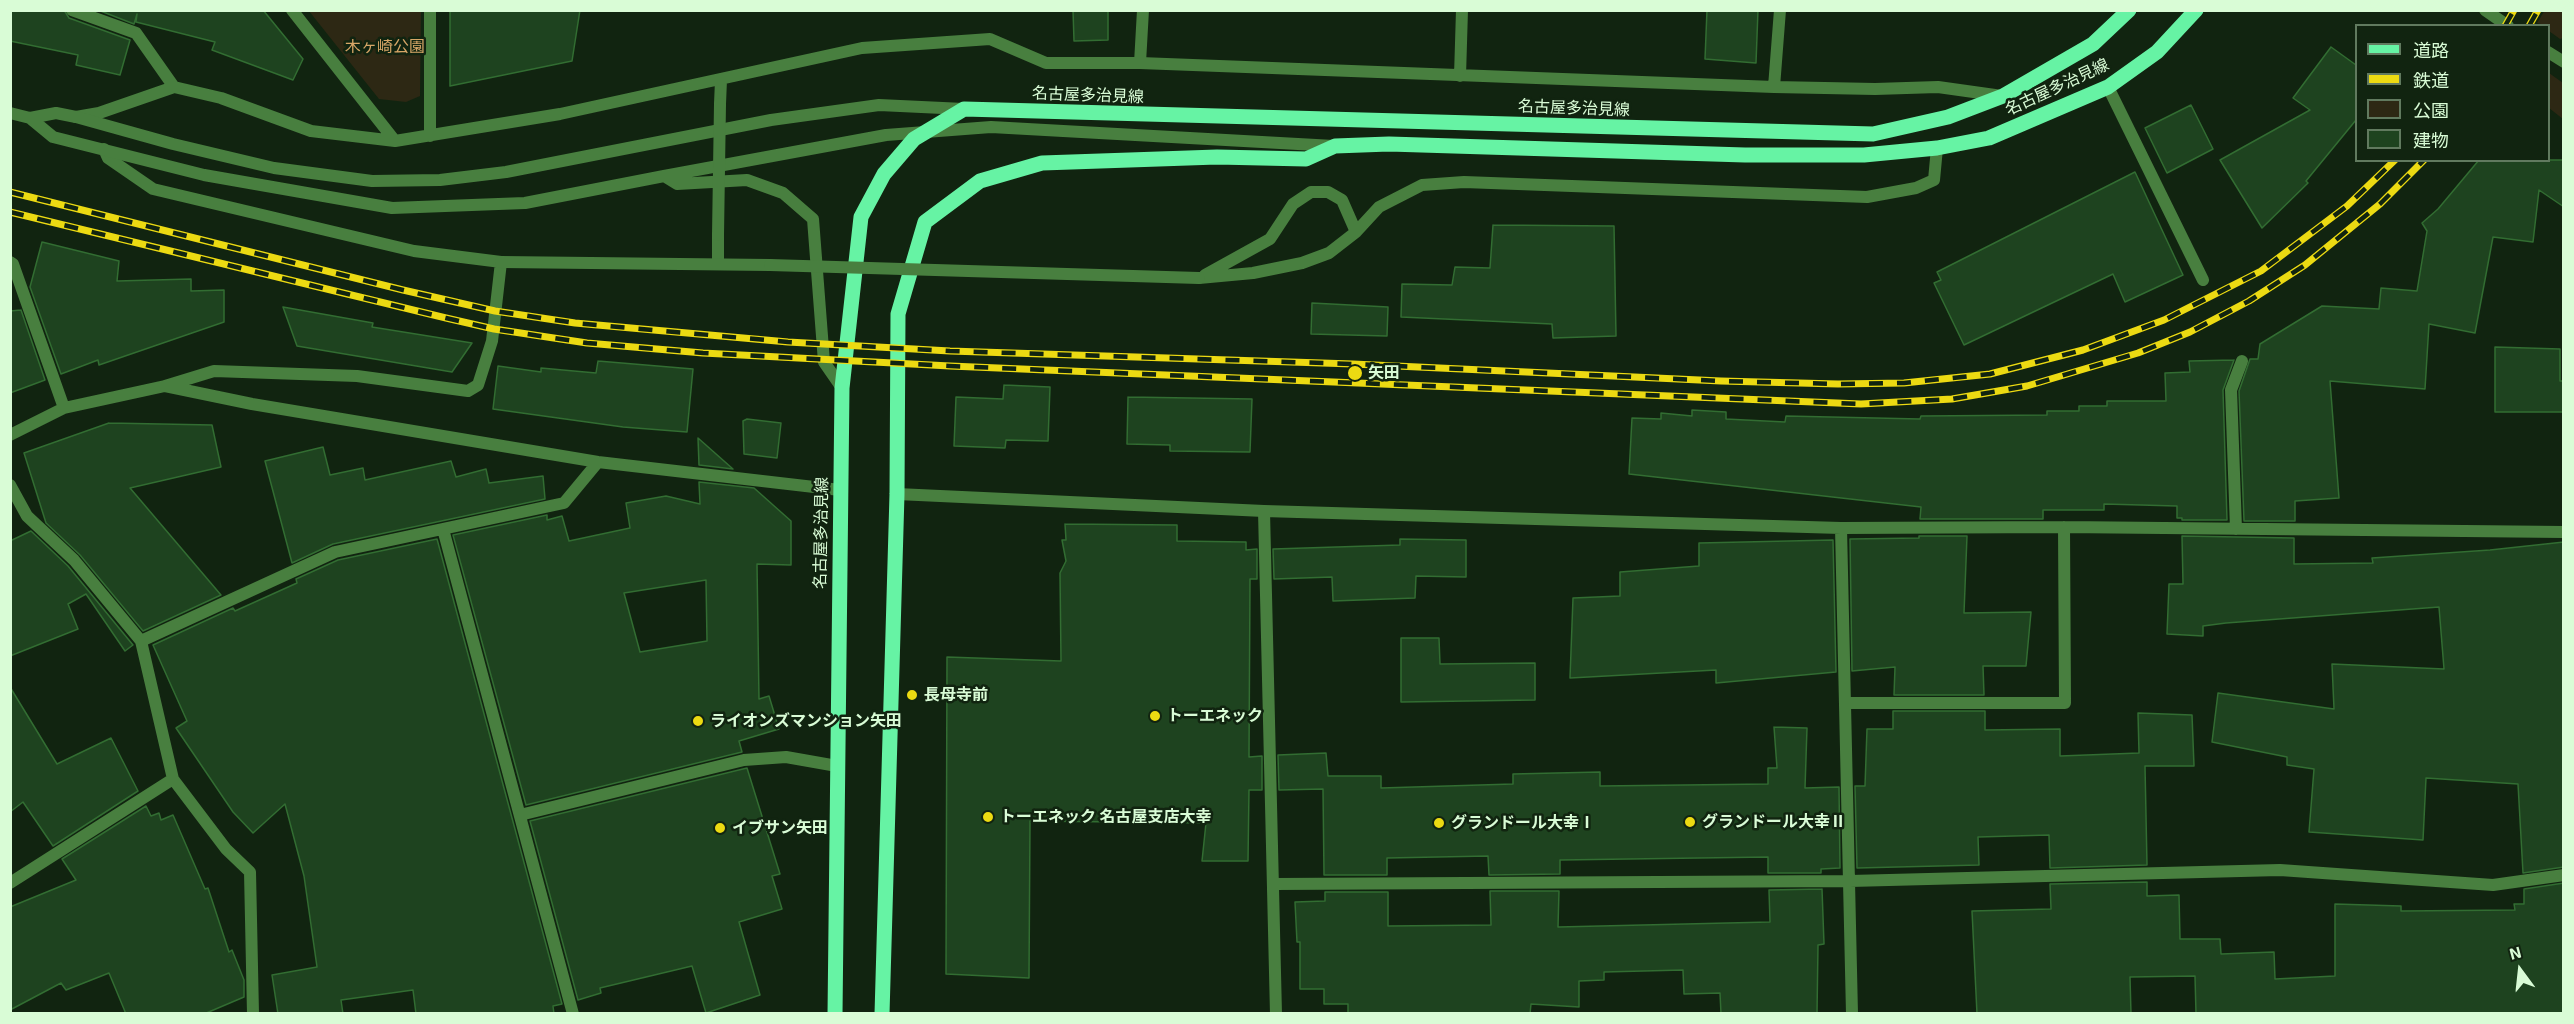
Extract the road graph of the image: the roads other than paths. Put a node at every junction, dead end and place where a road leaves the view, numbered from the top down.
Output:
1 (72, 10) edge
2 (292, 10) edge
3 (430, 10) edge
4 (1143, 10) edge
5 (1462, 10) edge
6 (1780, 10) edge
7 (2129, 10) edge
8 (2196, 10) edge
9 (2485, 10) edge
10 (2505, 24) edge
11 (2550, 53) edge
12 (2564, 62) edge
13 (1140, 63) junction
14 (1460, 76) junction
15 (721, 80) junction
16 (174, 87) junction
17 (1774, 87) junction
18 (2108, 87) junction
19 (2003, 96) junction
20 (964, 109) junction
21 (10, 113) edge
22 (76, 117) junction
23 (30, 118) junction
24 (932, 130) junction
25 (430, 136) junction
26 (395, 141) junction
27 (1335, 146) junction
28 (1937, 148) junction
29 (104, 149) junction
30 (664, 176) junction
31 (1356, 232) junction
32 (10, 262) edge
33 (501, 262) junction
34 (718, 263) junction
35 (1199, 278) junction
36 (2204, 280) dead end
37 (2242, 361) dead end
38 (165, 386) junction
39 (842, 388) junction
40 (64, 408) junction
41 (10, 435) edge
42 (598, 462) junction
43 (10, 486) edge
44 (840, 490) junction
45 (897, 494) junction
46 (1264, 511) junction
47 (2064, 527) junction
48 (1841, 528) junction
49 (444, 529) junction
50 (2236, 529) junction
51 (2564, 532) edge
52 (141, 641) junction
53 (1845, 703) junction
54 (837, 766) junction
55 (173, 778) junction
56 (520, 814) junction
57 (2564, 875) edge
58 (1850, 881) junction
59 (10, 882) edge
60 (1274, 884) junction
61 (253, 1014) edge
62 (573, 1014) edge
63 (835, 1014) edge
64 (882, 1014) edge
65 (1276, 1014) edge
66 (1852, 1014) edge

1 - 16 street
2 - 26 street
3 - 25 street
4 - 13 street
5 - 14 street
6 - 17 street
7 - 19 main road, 名古屋多治見線
8 - 18 main road, 名古屋多治見線
9 - 10 street
11 - 12 street
13 - 14 street
13 - 15 street
14 - 17 street
15 - 25 street
15 - 34 street, bridge
16 - 22 street
16 - 26 street
17 - 19 street
18 - 28 main road, 名古屋多治見線
18 - 36 street
19 - 20 main road, 名古屋多治見線
20 - 22 street
20 - 24 main road, 名古屋多治見線
21 - 23 street
22 - 23 street
23 - 29 street
24 - 27 street
24 - 30 street
24 - 39 main road, 名古屋多治見線
25 - 26 street
27 - 28 main road, 名古屋多治見線
27 - 45 main road, 名古屋多治見線
28 - 31 street
29 - 30 street
29 - 33 street
30 - 39 street
31 - 35 street
31 - 35 street
32 - 40 street
33 - 34 street
33 - 38 street
34 - 35 street, bridge
37 - 50 street
38 - 40 street
38 - 42 street
39 - 44 main road, 名古屋多治見線
40 - 41 street
42 - 44 street
42 - 49 street
43 - 52 street
44 - 54 main road, 名古屋多治見線
45 - 46 street
45 - 64 main road, 名古屋多治見線
46 - 48 street
46 - 60 street
47 - 48 street
47 - 50 street
47 - 53 street
48 - 53 street
49 - 52 street
49 - 56 street
50 - 51 street
52 - 55 street
53 - 58 street
54 - 56 street
54 - 63 main road, 名古屋多治見線
55 - 59 street
55 - 61 street
56 - 62 street
57 - 58 street
58 - 60 street
58 - 66 street
60 - 65 street

